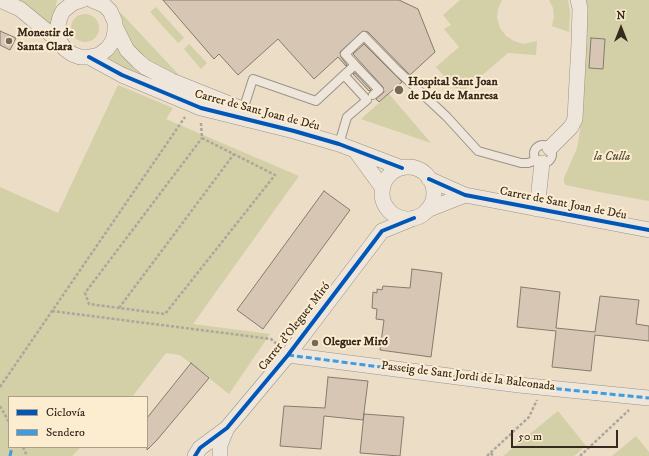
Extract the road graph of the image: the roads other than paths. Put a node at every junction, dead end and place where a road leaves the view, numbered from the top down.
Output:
1 (0, 0) edge
2 (82, 0) edge
3 (578, 0) edge
4 (98, 2) edge
5 (67, 3) edge
6 (115, 26) junction
7 (60, 42) junction
8 (89, 57) junction
9 (356, 65) junction
10 (344, 75) junction
11 (373, 96) dead end
12 (243, 110) junction
13 (226, 114) junction
14 (294, 131) junction
15 (339, 144) junction
16 (550, 148) junction
17 (355, 150) junction
18 (540, 161) junction
19 (402, 168) junction
20 (429, 179) junction
21 (382, 187) junction
22 (465, 195) junction
23 (384, 203) junction
24 (536, 209) junction
25 (420, 214) junction
26 (649, 230) edge
27 (382, 231) junction
28 (288, 355) junction
29 (646, 398) edge
30 (227, 428) junction
31 (195, 456) edge
32 (220, 456) edge

1 - 7 street, Carrer de Sant Joan de Déu
2 - 5 street
3 - 16 street
4 - 6 street, Carrer de Sant Joan de Déu
5 - 7 street
6 - 8 street
6 - 12 street, Carrer de Sant Joan de Déu
7 - 8 street, Carrer de Sant Joan de Déu
8 - 13 street, Carrer de Sant Joan de Déu
9 - 10 lane
9 - 11 lane
9 - 18 lane
10 - 12 lane
10 - 15 lane
12 - 13 lane
12 - 14 street, Carrer de Sant Joan de Déu
13 - 14 street, Carrer de Sant Joan de Déu
14 - 15 street, Carrer de Sant Joan de Déu
15 - 17 street, Carrer de Sant Joan de Déu
16 - 18 lane
16 - 18 lane
17 - 19 street, Carrer de Sant Joan de Déu
17 - 21 street
18 - 24 street
19 - 20 street
19 - 21 street
20 - 22 street, Carrer de Sant Joan de Déu
20 - 25 street
21 - 23 street
22 - 24 street, Carrer de Sant Joan de Déu
22 - 25 street
23 - 25 street
23 - 27 street
24 - 26 street, Carrer de Sant Joan de Déu
25 - 27 street
27 - 28 street, Carrer d'Oleguer Miró
28 - 29 street, Passeig de Sant Jordi de la Balconada
28 - 30 street, Carrer d'Oleguer Miró
30 - 31 street, Carrer d'Oleguer Miró
30 - 32 street, Carrer d'Oleguer Miró

